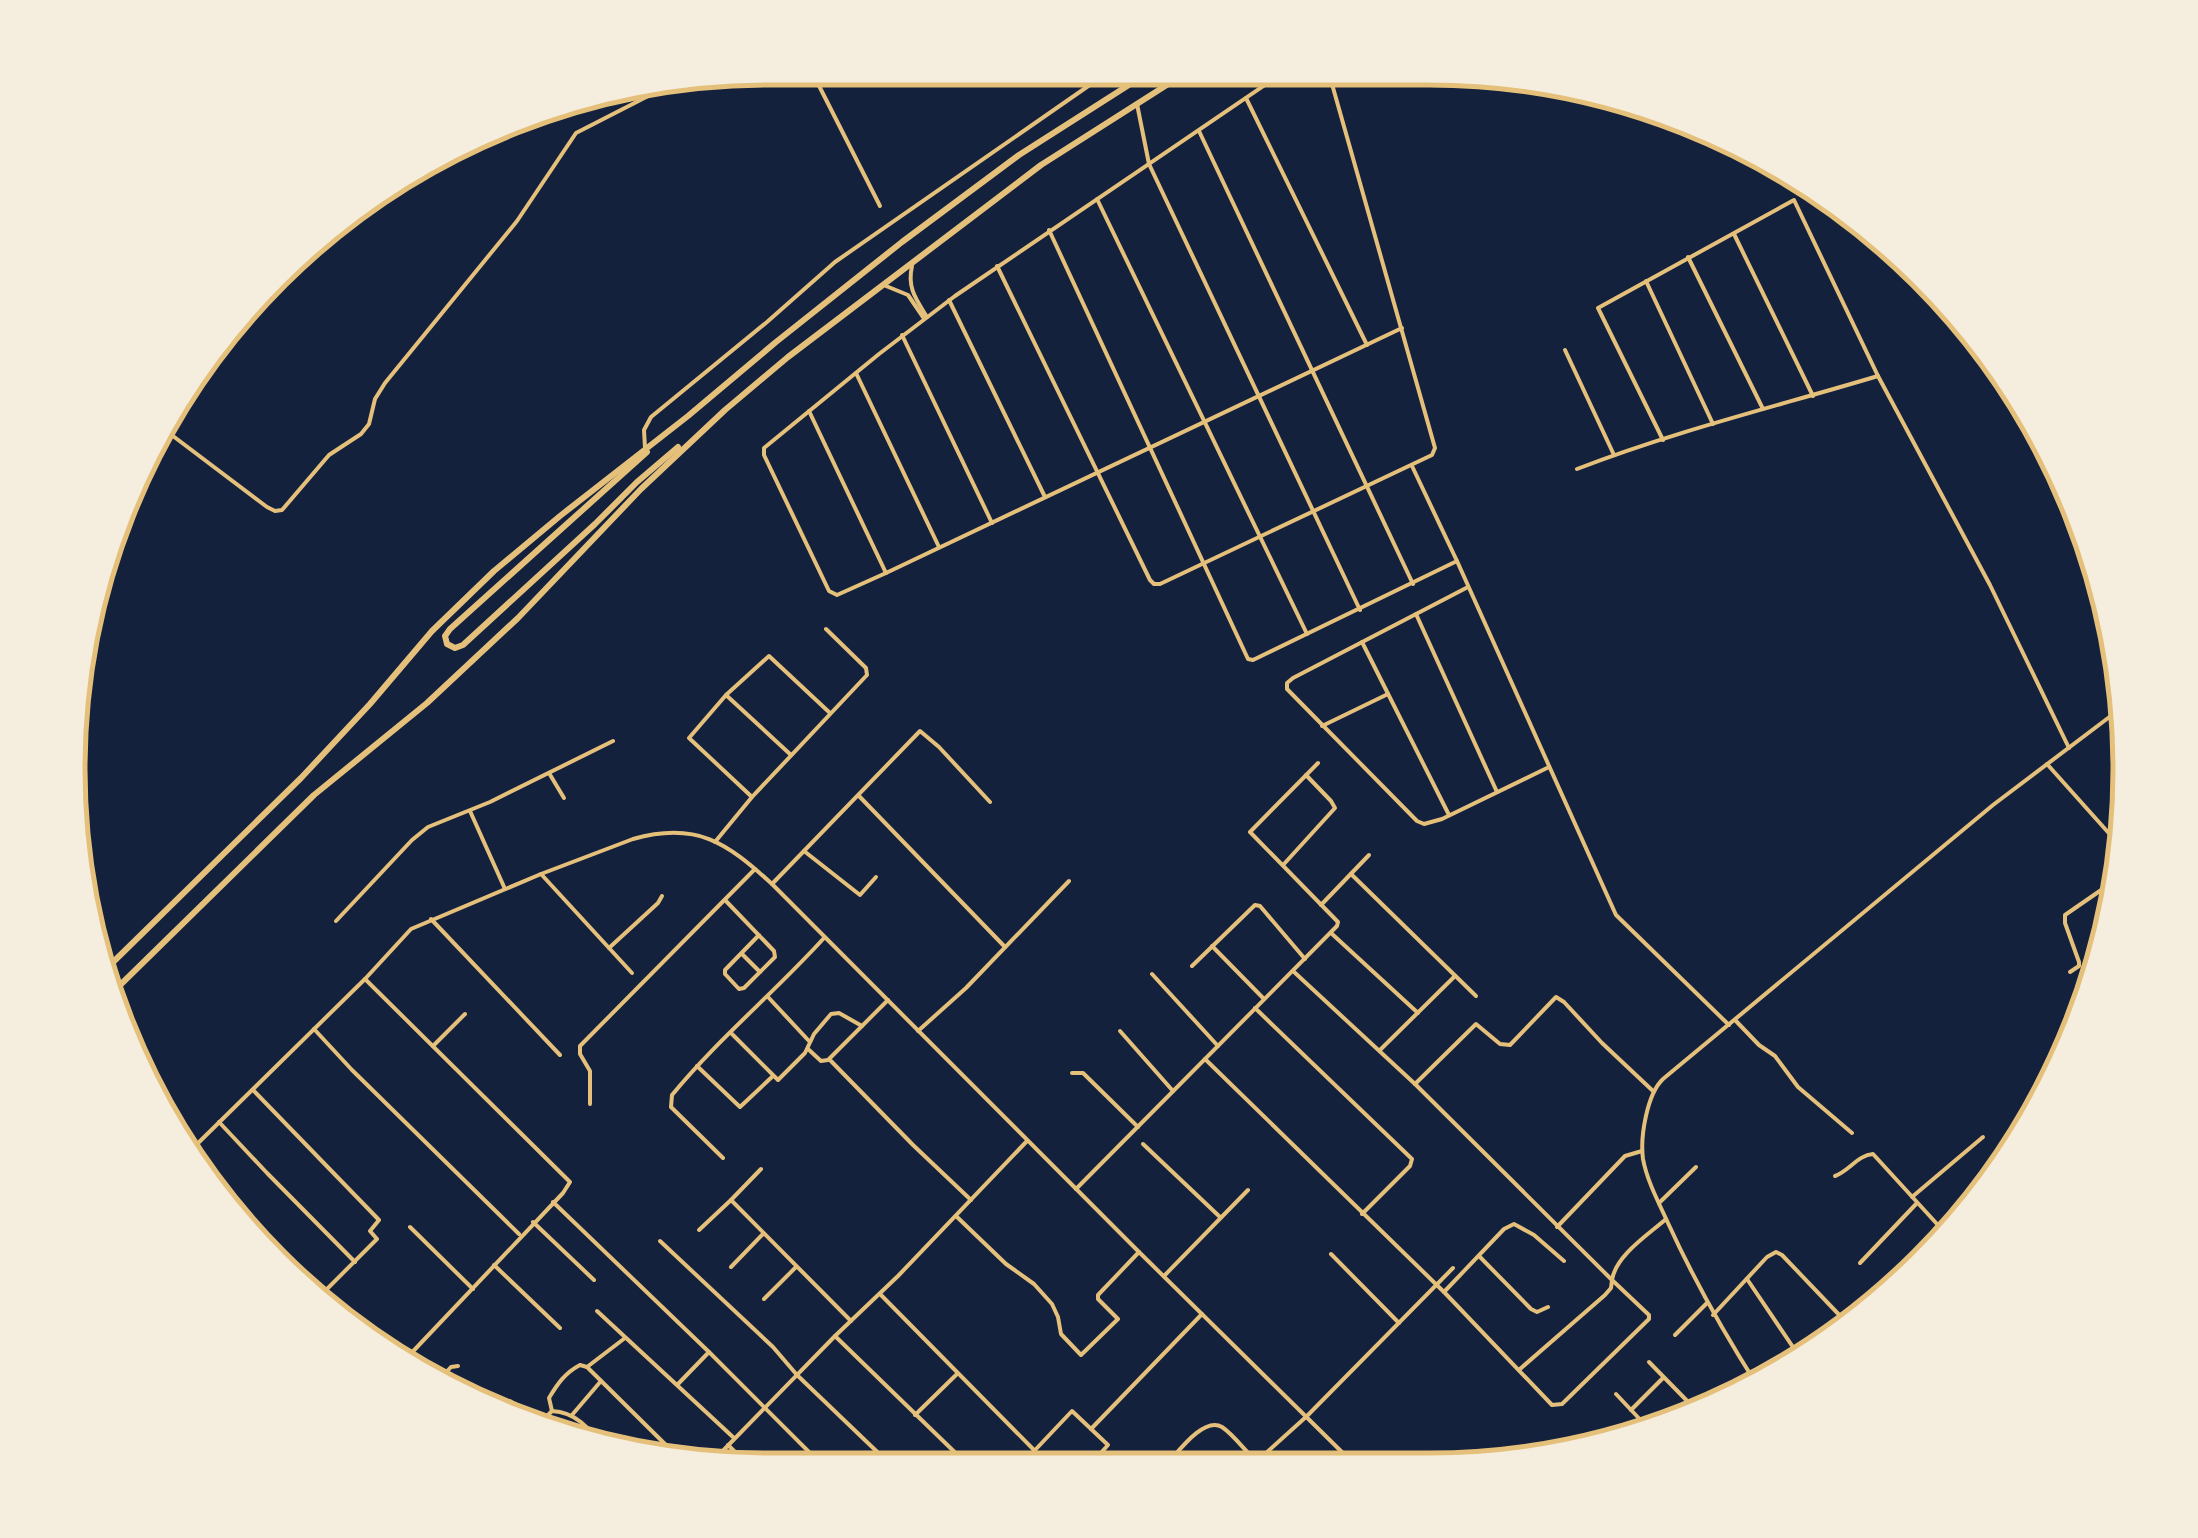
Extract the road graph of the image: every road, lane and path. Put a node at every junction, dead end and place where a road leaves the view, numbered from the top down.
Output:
1 (819, 85) edge
2 (1089, 85) edge
3 (1129, 85) edge
4 (1167, 85) edge
5 (1265, 85) edge
6 (1332, 85) edge
7 (648, 96) edge
8 (1246, 98) junction
9 (1137, 104) junction
10 (1198, 130) junction
11 (1148, 164) junction
12 (1097, 199) junction
13 (880, 206) dead end
14 (1049, 230) junction
15 (1733, 232) junction
16 (1688, 257) junction
17 (913, 262) junction
18 (997, 266) junction
19 (1646, 281) junction
20 (881, 286) junction
21 (949, 300) junction
22 (917, 304) junction
23 (936, 310) junction
24 (926, 318) junction
25 (913, 327) junction
26 (1402, 328) junction
27 (902, 335) junction
28 (1366, 345) junction
29 (1565, 350) dead end
30 (1312, 371) junction
31 (856, 373) junction
32 (1878, 376) junction
33 (1258, 396) junction
34 (1813, 396) junction
35 (725, 410) junction
36 (1762, 410) junction
37 (809, 411) junction
38 (685, 418) junction
39 (1204, 422) junction
40 (1713, 424) junction
41 (172, 436) edge
42 (1664, 440) junction
43 (645, 448) junction
44 (1150, 448) junction
45 (1614, 455) junction
46 (1411, 464) junction
47 (1577, 470) dead end
48 (1098, 472) junction
49 (1366, 486) junction
50 (1045, 497) junction
51 (1313, 511) junction
52 (992, 522) junction
53 (1260, 536) junction
54 (939, 548) junction
55 (1457, 561) junction
56 (1203, 564) junction
57 (886, 573) junction
58 (1413, 584) junction
59 (1468, 587) junction
60 (1360, 610) junction
61 (1416, 614) junction
62 (826, 629) dead end
63 (1307, 634) junction
64 (1362, 642) junction
65 (1388, 694) junction
66 (726, 695) junction
67 (830, 714) junction
68 (2111, 716) edge
69 (1322, 726) junction
70 (613, 741) dead end
71 (2069, 748) junction
72 (790, 755) junction
73 (1318, 762) dead end
74 (2047, 764) junction
75 (1549, 766) junction
76 (549, 773) junction
77 (1306, 775) junction
78 (1497, 792) junction
79 (858, 795) junction
80 (752, 797) junction
81 (564, 798) dead end
82 (990, 802) dead end
83 (470, 811) junction
84 (1449, 815) junction
85 (2110, 833) edge
86 (714, 842) junction
87 (804, 852) junction
88 (1369, 855) dead end
89 (1283, 866) junction
90 (755, 869) junction
91 (541, 874) junction
92 (1351, 874) junction
93 (876, 876) dead end
94 (1069, 882) dead end
95 (772, 884) junction
96 (505, 888) junction
97 (2102, 889) edge
98 (662, 896) dead end
99 (724, 900) junction
100 (1321, 905) junction
101 (430, 919) junction
102 (336, 921) dead end
103 (1331, 933) junction
104 (759, 935) junction
105 (824, 938) junction
106 (1212, 946) junction
107 (1005, 947) junction
108 (609, 948) junction
109 (741, 953) junction
110 (1305, 959) junction
111 (113, 963) edge
112 (1192, 966) dead end
113 (1293, 971) junction
114 (760, 972) junction
115 (2070, 972) dead end
116 (632, 974) dead end
117 (1152, 974) dead end
118 (1456, 976) junction
119 (365, 979) junction
120 (120, 985) edge
121 (1476, 996) dead end
122 (768, 997) junction
123 (1264, 999) junction
124 (888, 1000) junction
125 (1255, 1008) junction
126 (1418, 1012) junction
127 (466, 1014) dead end
128 (1735, 1020) junction
129 (1729, 1025) junction
130 (862, 1026) junction
131 (314, 1029) junction
132 (918, 1031) junction
133 (1120, 1031) dead end
134 (731, 1032) junction
135 (810, 1042) junction
136 (433, 1046) junction
137 (1218, 1046) junction
138 (808, 1050) junction
139 (1380, 1050) junction
140 (560, 1055) dead end
141 (829, 1059) junction
142 (1205, 1060) junction
143 (697, 1066) junction
144 (1072, 1073) dead end
145 (774, 1076) junction
146 (1415, 1084) junction
147 (253, 1090) junction
148 (1174, 1091) junction
149 (1652, 1091) junction
150 (590, 1104) dead end
151 (219, 1122) junction
152 (1138, 1127) junction
153 (1852, 1133) dead end
154 (1983, 1137) dead end
155 (1027, 1141) junction
156 (197, 1144) edge
157 (1144, 1144) dead end
158 (1642, 1152) junction
159 (723, 1158) dead end
160 (1696, 1166) dead end
161 (761, 1169) dead end
162 (1835, 1176) dead end
163 (1076, 1189) junction
164 (1248, 1190) dead end
165 (1912, 1196) junction
166 (731, 1200) junction
167 (971, 1200) junction
168 (553, 1202) junction
169 (1917, 1203) junction
170 (1659, 1204) junction
171 (1362, 1214) junction
172 (956, 1216) junction
173 (1221, 1218) junction
174 (1666, 1219) junction
175 (533, 1222) junction
176 (1938, 1225) edge
177 (1558, 1226) junction
178 (410, 1228) dead end
179 (699, 1230) dead end
180 (763, 1234) junction
181 (521, 1236) junction
182 (660, 1240) dead end
183 (1139, 1252) junction
184 (1330, 1254) dead end
185 (1478, 1256) junction
186 (1564, 1261) dead end
187 (355, 1262) junction
188 (1860, 1263) dead end
189 (494, 1265) junction
190 (731, 1267) dead end
191 (796, 1267) junction
192 (1453, 1268) dead end
193 (1164, 1276) junction
194 (1747, 1279) junction
195 (594, 1280) dead end
196 (1612, 1280) junction
197 (1437, 1285) junction
198 (473, 1288) junction
199 (328, 1292) edge
200 (1444, 1292) junction
201 (880, 1294) junction
202 (764, 1299) dead end
203 (1707, 1303) junction
204 (1548, 1306) dead end
205 (596, 1311) dead end
206 (1202, 1314) junction
207 (1713, 1315) junction
208 (1840, 1316) edge
209 (851, 1321) junction
210 (1399, 1323) junction
211 (560, 1328) dead end
212 (1675, 1335) dead end
213 (835, 1336) junction
214 (624, 1338) junction
215 (1793, 1348) edge
216 (412, 1352) edge
217 (709, 1352) junction
218 (1650, 1362) dead end
219 (458, 1366) dead end
220 (587, 1367) junction
221 (1520, 1369) junction
222 (446, 1371) edge
223 (1749, 1373) edge
224 (957, 1374) junction
225 (798, 1375) junction
226 (1664, 1377) junction
227 (601, 1381) junction
228 (676, 1386) junction
229 (1616, 1394) dead end
230 (1688, 1402) edge
231 (766, 1407) junction
232 (1630, 1410) junction
233 (552, 1411) junction
234 (915, 1415) junction
235 (547, 1416) edge
236 (572, 1416) junction
237 (1307, 1416) junction
238 (1640, 1420) edge
239 (588, 1429) edge
240 (1091, 1430) junction
241 (734, 1438) junction
242 (661, 1444) edge
243 (728, 1445) junction
244 (1035, 1451) joint
245 (721, 1452) edge
246 (735, 1452) edge
247 (811, 1453) edge
248 (879, 1453) edge
249 (955, 1453) edge
250 (1101, 1453) edge
251 (1177, 1453) edge
252 (1247, 1453) edge
253 (1266, 1453) edge
254 (1341, 1453) edge

1 - 13 street
2 - 43 street
3 - 38 highway
4 - 9 highway
5 - 8 street
6 - 26 street
7 - 41 street
8 - 10 street
8 - 28 street
9 - 11 street
9 - 17 highway
10 - 11 street
10 - 30 street
11 - 12 street
11 - 33 street
12 - 14 street
12 - 39 street
14 - 18 street
14 - 44 street
15 - 16 street
15 - 32 street
15 - 34 street
16 - 19 street
16 - 36 street
17 - 20 highway
17 - 22 street
18 - 21 street
18 - 48 street
19 - 40 street
19 - 42 street
20 - 22 street
20 - 35 highway
21 - 23 street
21 - 50 street
22 - 23 street
22 - 24 street
22 - 25 street
23 - 24 street
24 - 25 street
25 - 27 street
26 - 28 street
26 - 46 street
27 - 31 street
27 - 52 street
28 - 30 street
29 - 45 street
30 - 33 street
30 - 49 street
31 - 37 street
31 - 54 street
32 - 34 street
32 - 71 street
33 - 39 street
33 - 51 street
34 - 36 street
35 - 38 highway
35 - 120 highway
36 - 40 street
37 - 57 street
37 - 57 street
38 - 43 highway
39 - 44 street
39 - 53 street
40 - 42 street
42 - 45 street
43 - 111 highway
44 - 48 street
44 - 56 street
45 - 47 street
46 - 49 street
46 - 55 street
48 - 50 street
48 - 56 street
49 - 51 street
49 - 58 street
50 - 52 street
51 - 53 street
51 - 60 street
52 - 54 street
53 - 56 street
53 - 63 street
54 - 57 street
55 - 58 street
55 - 59 street
56 - 63 street
58 - 60 street
59 - 61 street
59 - 75 street
60 - 63 street
61 - 64 street
61 - 78 street
62 - 67 street
64 - 65 street
64 - 69 street
65 - 69 street
65 - 84 street
66 - 67 street
66 - 72 street
66 - 80 street
67 - 72 street
68 - 71 street
69 - 84 street
70 - 76 street
71 - 74 street
72 - 80 street
73 - 77 street
74 - 85 street
74 - 128 street
75 - 78 street
75 - 129 street
76 - 81 street
76 - 83 street
77 - 89 street
77 - 89 street
78 - 84 street
79 - 82 street
79 - 87 street
79 - 107 street
80 - 86 street
83 - 96 street
83 - 102 street
86 - 90 street
86 - 91 street
87 - 93 street
87 - 95 street
88 - 92 street
89 - 100 street
90 - 95 street
90 - 99 street
91 - 96 street
91 - 108 street
92 - 100 street
92 - 118 street
94 - 107 street
95 - 105 street
96 - 101 street
97 - 115 street
98 - 108 street
99 - 104 street
99 - 150 street
100 - 103 street
101 - 119 street
101 - 140 street
103 - 110 street
103 - 126 street
104 - 109 street
104 - 114 street
105 - 122 street
105 - 124 street
106 - 110 street
106 - 112 street
106 - 123 street
107 - 132 street
108 - 116 street
109 - 114 street
109 - 114 street
110 - 113 street
113 - 123 street
113 - 139 street
117 - 137 street
118 - 121 street
118 - 126 street
119 - 131 street
119 - 136 street
122 - 134 street
122 - 135 street
123 - 125 street
124 - 130 street
124 - 132 street
125 - 137 street
125 - 171 street
126 - 139 street
127 - 136 street
128 - 129 street
128 - 153 street
129 - 149 street
130 - 135 street
130 - 141 street
131 - 147 street
131 - 181 street
132 - 155 street
133 - 148 street
134 - 143 street
134 - 145 street
135 - 138 street
136 - 168 street
137 - 142 street
138 - 141 street
138 - 145 street
139 - 146 street
141 - 167 street
142 - 148 street
142 - 171 street
143 - 145 street
143 - 159 street
144 - 152 street
146 - 149 street
146 - 177 street
147 - 151 street
147 - 187 street
148 - 152 street
149 - 158 street
151 - 156 street
151 - 187 street
152 - 163 street
154 - 165 street
155 - 163 street
155 - 167 street
157 - 173 street
158 - 170 street
158 - 177 street
160 - 170 street
161 - 166 street
162 - 165 street
163 - 183 street
164 - 173 street
165 - 169 street
166 - 179 street
166 - 180 street
167 - 172 street
168 - 175 street
168 - 217 street
169 - 176 street
169 - 188 street
170 - 174 street
171 - 197 street
172 - 183 street
172 - 201 street
173 - 193 street
174 - 196 street
174 - 203 street
175 - 181 street
175 - 195 street
177 - 196 street
178 - 198 street
180 - 190 street
180 - 191 street
181 - 189 street
182 - 225 street
183 - 193 street
184 - 210 street
185 - 186 street
185 - 200 street
185 - 204 street
187 - 199 street
189 - 198 street
189 - 211 street
191 - 202 street
191 - 209 street
192 - 197 street
193 - 206 street
194 - 207 street
194 - 208 street
194 - 215 street
196 - 221 street
196 - 221 street
197 - 200 street
197 - 210 street
198 - 216 street
200 - 221 street
201 - 209 street
201 - 224 street
203 - 207 street
203 - 212 street
205 - 214 street
206 - 237 street
206 - 240 street
207 - 223 street
209 - 213 street
210 - 237 street
213 - 225 street
213 - 234 street
214 - 220 street
214 - 228 street
217 - 228 street
217 - 231 street
218 - 226 street
219 - 222 street
220 - 227 street
220 - 233 street
224 - 234 street
224 - 244 street
225 - 231 street
225 - 248 street
226 - 230 street
226 - 232 street
227 - 236 street
227 - 242 street
228 - 241 street
229 - 232 street
231 - 241 street
231 - 247 street
232 - 238 street
233 - 235 street
233 - 236 street
234 - 249 street
236 - 239 street
237 - 253 street
237 - 254 street
240 - 244 street
240 - 250 street
241 - 243 street
243 - 245 street
243 - 246 street
251 - 252 street

